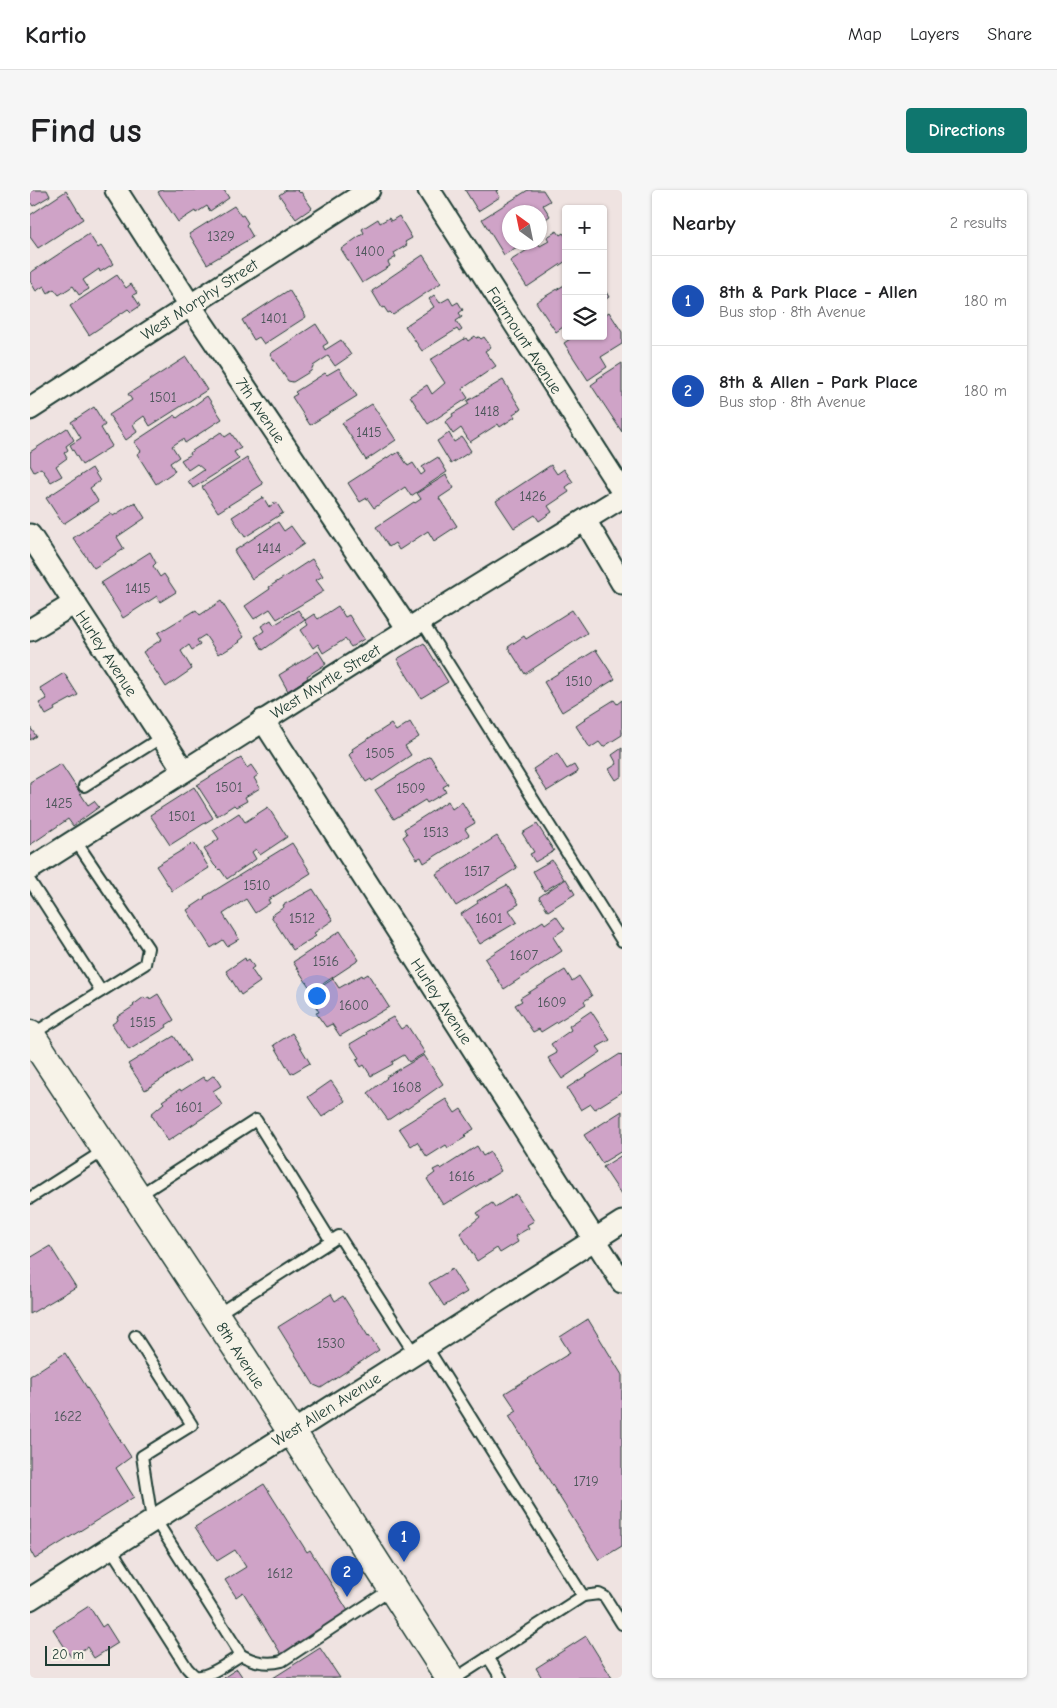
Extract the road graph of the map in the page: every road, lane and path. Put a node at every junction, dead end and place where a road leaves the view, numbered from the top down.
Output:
1 (116, 190) edge
2 (369, 190) edge
3 (429, 190) edge
4 (190, 305) junction
5 (30, 409) edge
6 (622, 490) edge
7 (622, 497) edge
8 (585, 520) junction
9 (30, 535) edge
10 (622, 583) edge
11 (75, 603) junction
12 (415, 624) junction
13 (30, 630) edge
14 (263, 720) junction
15 (162, 737) junction
16 (184, 771) junction
17 (84, 786) dead end
18 (75, 840) junction
19 (30, 869) edge
20 (30, 881) edge
21 (622, 941) edge
22 (102, 991) junction
23 (30, 1034) edge
24 (106, 1150) junction
25 (137, 1197) junction
26 (30, 1198) edge
27 (622, 1222) edge
28 (594, 1239) junction
29 (331, 1241) junction
30 (622, 1282) edge
31 (215, 1315) junction
32 (135, 1336) dead end
33 (420, 1350) junction
34 (291, 1431) junction
35 (153, 1519) junction
36 (110, 1547) junction
37 (392, 1588) junction
38 (583, 1596) junction
39 (30, 1599) edge
40 (622, 1624) edge
41 (241, 1655) junction
42 (488, 1657) junction
43 (450, 1678) edge
44 (456, 1678) edge
45 (501, 1678) edge

1 - 4 street, 7th Avenue
2 - 4 street, West Morphy Street
3 - 6 street, Fairmount Avenue
4 - 5 street, West Morphy Street
4 - 12 street, 7th Avenue
7 - 8 street, West Myrtle Street
8 - 10 street
8 - 12 street, West Myrtle Street
9 - 11 street, Hurley Avenue
11 - 13 street
11 - 15 street, Hurley Avenue
12 - 14 street, West Myrtle Street
12 - 21 lane
14 - 16 street, West Myrtle Street
14 - 28 street, Hurley Avenue
15 - 16 street, Hurley Avenue
15 - 17 lane
16 - 18 street, West Myrtle Street
18 - 19 street, West Myrtle Street
18 - 22 lane
20 - 22 lane
22 - 23 lane
23 - 24 main road, 8th Avenue
24 - 25 main road, 8th Avenue
24 - 26 lane
25 - 29 lane
25 - 31 main road, 8th Avenue
27 - 28 street, West Allen Avenue
28 - 30 street, Hurley Avenue
28 - 33 street, West Allen Avenue
29 - 31 lane
29 - 33 lane
31 - 34 main road, 8th Avenue
32 - 35 lane
33 - 34 street, West Allen Avenue
33 - 38 lane
34 - 35 street, West Allen Avenue
34 - 37 main road, 8th Avenue
35 - 36 street, West Allen Avenue
35 - 41 lane
36 - 39 street, West Allen Avenue
36 - 41 lane
37 - 41 lane
37 - 43 main road, 8th Avenue
38 - 40 lane
38 - 42 lane
42 - 44 lane
42 - 45 lane

